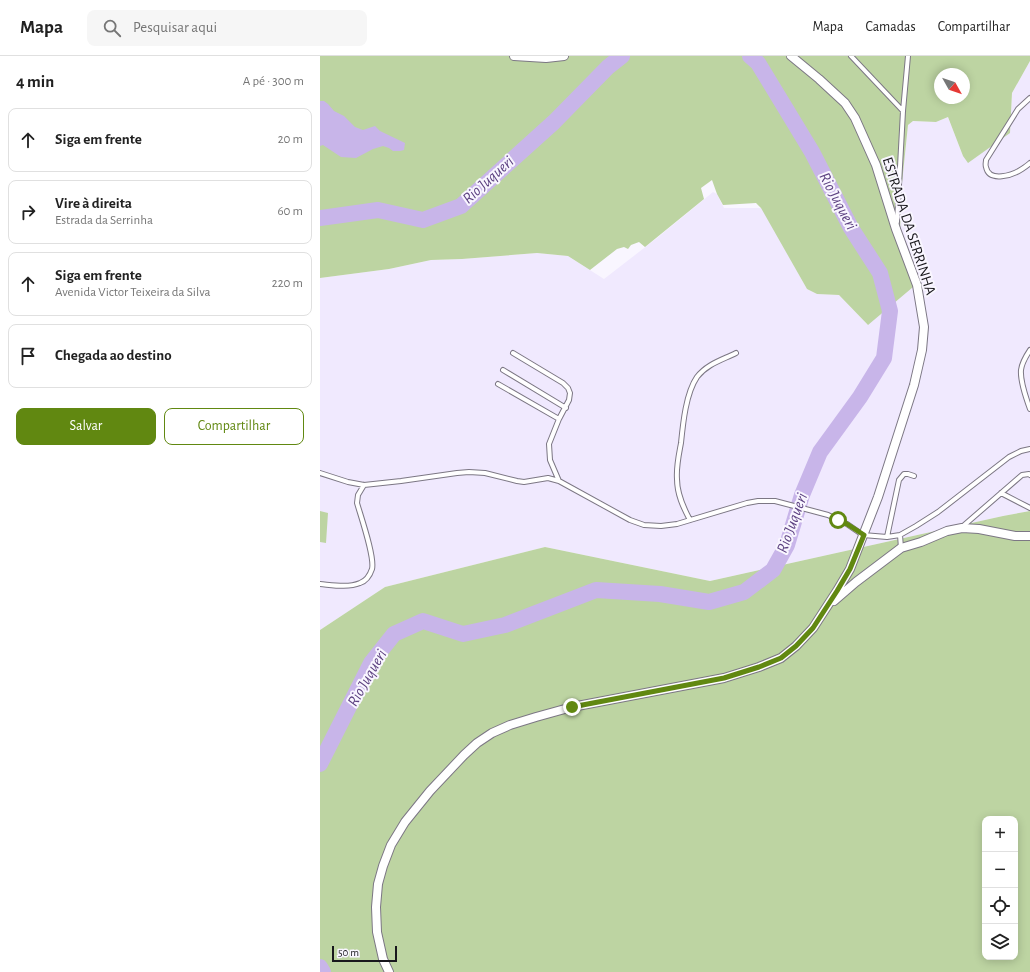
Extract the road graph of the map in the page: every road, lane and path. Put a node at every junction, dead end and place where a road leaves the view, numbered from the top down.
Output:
1 (514, 56) edge
2 (564, 56) edge
3 (791, 56) edge
4 (851, 56) edge
5 (908, 56) edge
6 (1030, 98) edge
7 (903, 111) junction
8 (1030, 163) edge
9 (896, 229) junction
10 (1030, 350) edge
11 (513, 353) dead end
12 (736, 353) dead end
13 (503, 370) dead end
14 (498, 384) dead end
15 (566, 408) junction
16 (1030, 410) edge
17 (559, 419) junction
18 (1030, 449) edge
19 (320, 473) edge
20 (1030, 474) edge
21 (914, 476) dead end
22 (559, 481) junction
23 (364, 485) junction
24 (1001, 493) junction
25 (1030, 508) edge
26 (690, 520) junction
27 (962, 528) junction
28 (900, 534) junction
29 (864, 535) junction
30 (1030, 536) edge
31 (887, 537) junction
32 (901, 548) junction
33 (320, 584) edge
34 (826, 608) junction
35 (389, 972) edge

1 - 2 street
3 - 9 street, ESTRADA DA SERRINHA
4 - 7 lane
5 - 7 lane
6 - 8 lane
7 - 9 lane
9 - 29 street, ESTRADA DA SERRINHA
10 - 16 lane
11 - 15 lane
12 - 26 lane
13 - 15 lane
14 - 17 lane
15 - 17 lane
17 - 22 lane
18 - 28 lane
19 - 23 lane
20 - 24 lane
21 - 31 lane
22 - 23 lane
22 - 26 lane
23 - 33 lane
24 - 25 lane
24 - 27 lane
26 - 29 lane
27 - 30 street
27 - 32 street
28 - 31 lane
28 - 32 lane
29 - 31 lane
29 - 34 street, ESTRADA DA SERRINHA
32 - 34 street
34 - 35 street

